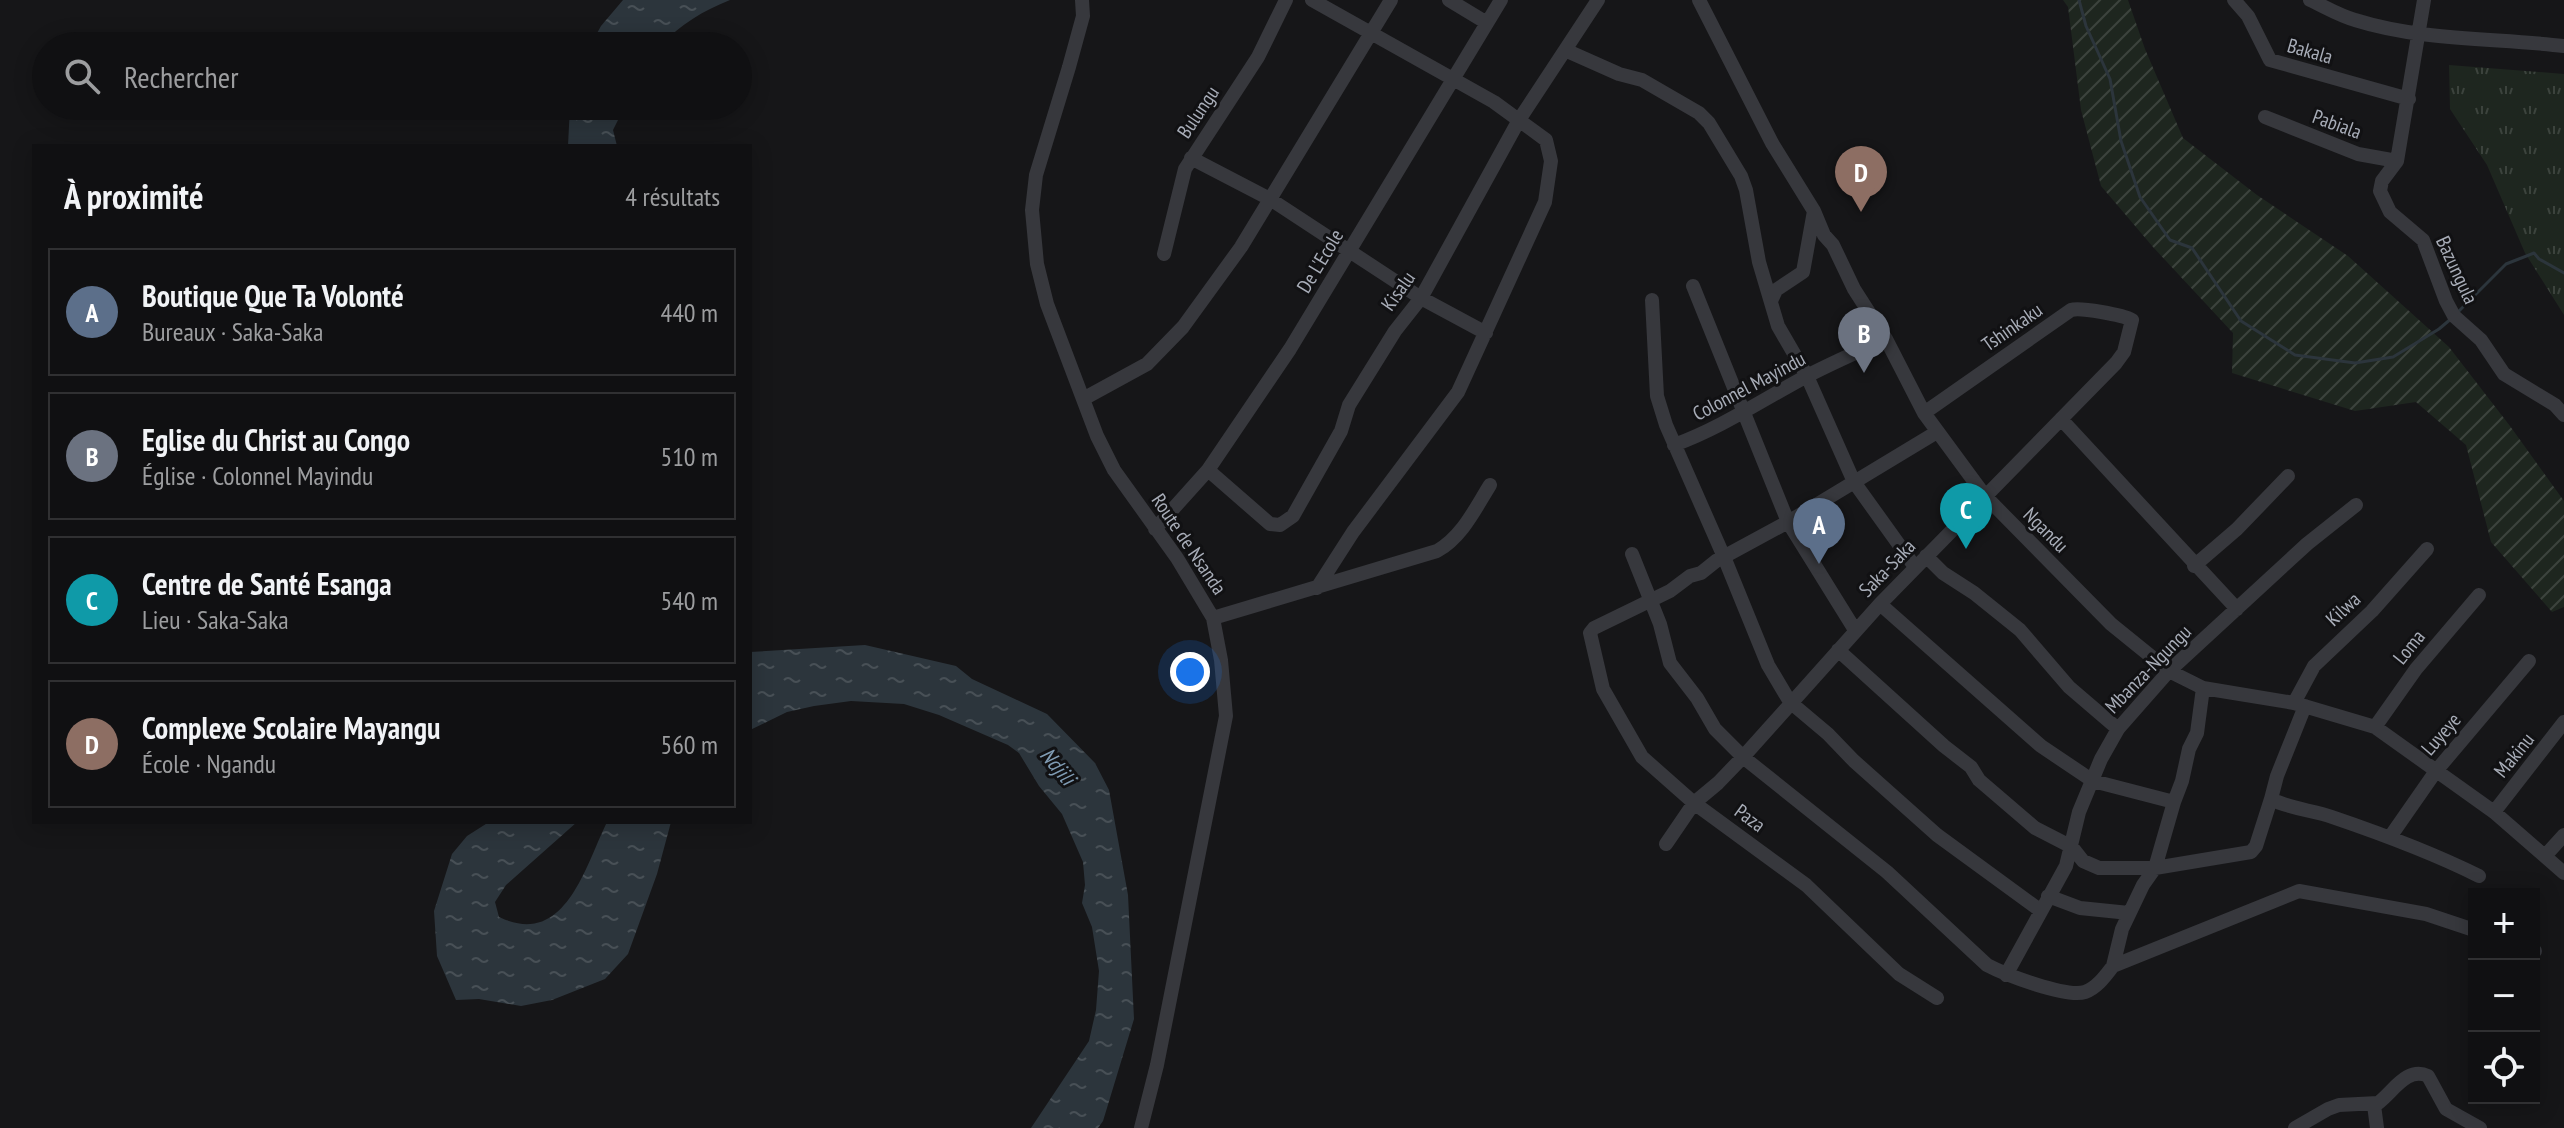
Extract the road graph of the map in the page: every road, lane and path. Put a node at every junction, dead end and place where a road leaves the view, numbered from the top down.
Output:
1 (1082, 0) edge
2 (1286, 0) edge
3 (1312, 0) edge
4 (1391, 0) edge
5 (1449, 0) edge
6 (1501, 0) edge
7 (1598, 0) edge
8 (1699, 0) edge
9 (2310, 0) edge
10 (2424, 0) edge
11 (2243, 3) edge
12 (1487, 23) junction
13 (2419, 32) junction
14 (1370, 34) junction
15 (2564, 46) edge
16 (1565, 50) junction
17 (1454, 81) junction
18 (2409, 99) junction
19 (2265, 117) dead end
20 (1519, 120) junction
21 (1191, 158) junction
22 (2397, 161) junction
23 (1270, 199) junction
24 (1814, 211) junction
25 (1350, 250) junction
26 (1164, 254) dead end
27 (1693, 286) dead end
28 (1421, 298) junction
29 (1652, 300) dead end
30 (1771, 301) junction
31 (2132, 320) joint
32 (1486, 333) junction
33 (1886, 339) junction
34 (1807, 376) junction
35 (1083, 399) junction
36 (1924, 413) junction
37 (1742, 414) junction
38 (2564, 415) edge
39 (2061, 419) junction
40 (1937, 432) junction
41 (1674, 445) junction
42 (1208, 470) junction
43 (2288, 476) dead end
44 (1854, 482) junction
45 (1490, 485) dead end
46 (1985, 496) junction
47 (2356, 505) dead end
48 (1788, 522) junction
49 (1155, 529) junction
50 (2427, 549) dead end
51 (1632, 554) dead end
52 (1926, 556) junction
53 (1724, 557) junction
54 (2194, 566) junction
55 (1915, 567) junction
56 (1317, 588) junction
57 (2479, 595) dead end
58 (1649, 601) junction
59 (1880, 604) junction
60 (2237, 609) junction
61 (1213, 618) junction
62 (1855, 630) junction
63 (1838, 650) junction
64 (2529, 661) dead end
65 (2169, 671) junction
66 (2203, 688) junction
67 (1790, 702) junction
68 (2300, 705) junction
69 (2564, 722) edge
70 (2375, 727) junction
71 (2118, 729) junction
72 (1743, 757) junction
73 (2436, 771) junction
74 (2093, 781) junction
75 (2271, 799) junction
76 (2174, 802) junction
77 (1694, 803) junction
78 (2494, 812) junction
79 (2564, 835) edge
80 (2390, 837) junction
81 (1666, 844) dead end
82 (2072, 847) junction
83 (2545, 856) junction
84 (2155, 868) junction
85 (2564, 873) edge
86 (2479, 876) dead end
87 (2048, 896) junction
88 (2041, 911) junction
89 (2129, 913) junction
90 (2468, 928) edge
91 (2113, 966) junction
92 (2006, 975) junction
93 (1937, 998) dead end
94 (2374, 1105) junction
95 (1141, 1128) edge
96 (2295, 1128) edge
97 (2377, 1128) edge
98 (2480, 1128) edge

1 - 35 street, Route de Nsanda
2 - 21 street, Bulungu
3 - 14 street
4 - 14 street
5 - 12 street
6 - 12 street, De L'Ecole
7 - 16 street, Kisalu
8 - 24 street, Ngandu
9 - 13 street
10 - 13 street
11 - 18 street, Bakala
12 - 17 street, De L'Ecole
13 - 15 street
13 - 18 street
14 - 17 street
14 - 23 street
16 - 20 street, Kisalu
16 - 30 street
17 - 20 street
17 - 25 street, De L'Ecole
18 - 22 street
19 - 22 street, Pabiala
20 - 28 street, Kisalu
20 - 32 street
21 - 23 street
21 - 26 street, Bulungu
22 - 38 street, Bazungula
23 - 25 street
23 - 35 street
24 - 30 street
24 - 33 street, Ngandu
25 - 28 street
25 - 42 street, De L'Ecole
27 - 37 street
28 - 32 street
28 - 42 street, Kisalu
29 - 41 street
30 - 34 street
31 - 36 street, Tshinkaku
31 - 39 street, Saka-Saka
32 - 56 street
33 - 34 street, Colonnel Mayindu
33 - 36 street, Ngandu
34 - 37 street, Colonnel Mayindu
34 - 44 street
35 - 49 street, Route de Nsanda
36 - 40 street, Ngandu
37 - 41 street, Colonnel Mayindu
37 - 48 street
39 - 46 street, Saka-Saka
39 - 54 street
40 - 44 street
40 - 46 street, Ngandu
41 - 53 street
42 - 49 street, De L'Ecole
43 - 54 street
44 - 48 street
44 - 55 street
45 - 56 street
46 - 52 street, Saka-Saka
46 - 65 street, Ngandu
47 - 60 street, Mbanza-Ngungu
48 - 53 street
48 - 62 street
49 - 61 street, Route de Nsanda
50 - 68 street, Kilwa
51 - 58 street
52 - 55 street, Saka-Saka
52 - 71 street
53 - 58 street
53 - 67 street
54 - 60 street
55 - 59 street, Saka-Saka
56 - 61 street
57 - 70 street, Loma
58 - 72 street
58 - 77 street, Paza
59 - 62 street, Saka-Saka
59 - 74 street
60 - 65 street, Mbanza-Ngungu
61 - 95 street, Route de Nsanda
62 - 63 street, Saka-Saka
63 - 67 street, Saka-Saka
63 - 82 street
64 - 73 street, Luyeye
65 - 66 street, Ngandu
65 - 71 street, Mbanza-Ngungu
66 - 68 street, Ngandu
66 - 76 street
67 - 72 street, Saka-Saka
67 - 88 street
68 - 70 street, Ngandu
68 - 75 street, Kilwa
69 - 78 street, Makinu
70 - 73 street, Ngandu
71 - 74 street, Mbanza-Ngungu
72 - 77 street, Saka-Saka
72 - 92 street
73 - 78 street, Ngandu
73 - 80 street, Luyeye
74 - 76 street
74 - 82 street, Mbanza-Ngungu
75 - 80 street
75 - 84 street, Kilwa
76 - 84 street
77 - 81 street, Saka-Saka
77 - 93 street, Paza
78 - 83 street, Ngandu
79 - 83 street
80 - 86 street
82 - 84 street
82 - 87 street, Mbanza-Ngungu
83 - 85 street, Ngandu
84 - 89 street
87 - 88 street, Mbanza-Ngungu
87 - 89 street
88 - 92 street, Mbanza-Ngungu
89 - 91 street
90 - 91 street
91 - 92 street
94 - 96 street
94 - 97 street
94 - 98 street

